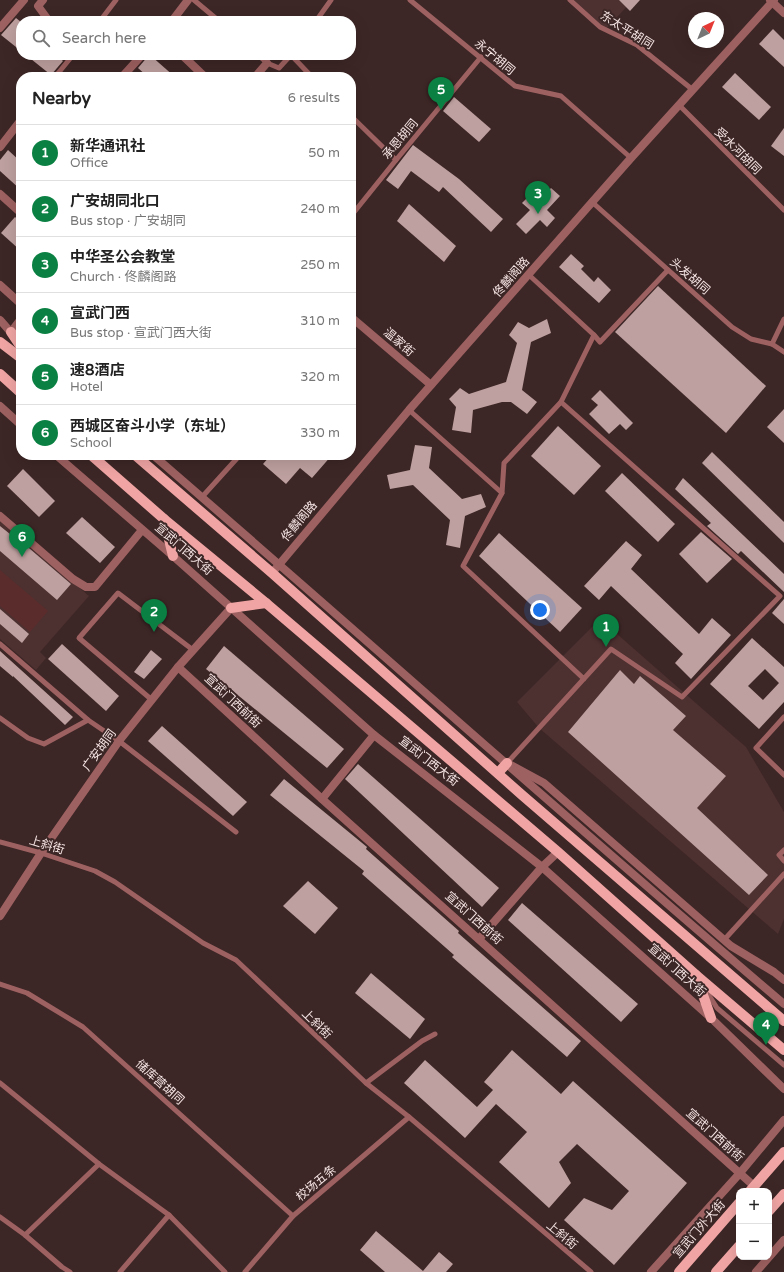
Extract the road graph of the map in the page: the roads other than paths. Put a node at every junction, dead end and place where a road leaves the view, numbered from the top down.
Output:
1 (24, 0) edge
2 (29, 0) edge
3 (116, 0) edge
4 (188, 0) edge
5 (194, 0) edge
6 (331, 0) edge
7 (410, 0) edge
8 (570, 0) edge
9 (772, 1) edge
10 (40, 3) edge
11 (784, 13) edge
12 (46, 16) edge
13 (104, 16) edge
14 (176, 16) edge
15 (212, 16) edge
16 (320, 16) edge
17 (0, 28) edge
18 (481, 58) junction
19 (69, 60) edge
20 (137, 60) edge
21 (187, 60) edge
22 (264, 60) edge
23 (286, 60) edge
24 (296, 60) edge
25 (267, 63) junction
26 (59, 72) edge
27 (127, 72) edge
28 (200, 72) edge
29 (259, 72) edge
30 (307, 72) edge
31 (693, 90) junction
32 (679, 106) junction
33 (356, 121) edge
34 (16, 126) edge
35 (0, 147) edge
36 (631, 158) junction
37 (396, 160) junction
38 (0, 194) edge
39 (592, 202) junction
40 (16, 208) edge
41 (356, 210) edge
42 (784, 210) edge
43 (668, 270) junction
44 (529, 275) junction
45 (0, 285) edge
46 (16, 299) edge
47 (784, 319) edge
48 (0, 320) edge
49 (356, 321) edge
50 (0, 326) edge
51 (16, 326) edge
52 (11, 332) junction
53 (594, 335) junction
54 (16, 336) edge
55 (16, 340) edge
56 (0, 342) edge
57 (772, 344) junction
58 (784, 352) edge
59 (16, 354) edge
60 (0, 374) edge
61 (431, 385) junction
62 (16, 388) edge
63 (561, 402) junction
64 (0, 406) edge
65 (409, 410) junction
66 (16, 420) edge
67 (62, 460) edge
68 (98, 460) edge
69 (141, 460) edge
70 (159, 460) edge
71 (235, 460) edge
72 (502, 493) junction
73 (202, 497) junction
74 (0, 516) edge
75 (164, 519) junction
76 (142, 530) junction
77 (173, 556) junction
78 (280, 564) junction
79 (272, 573) junction
80 (266, 603) junction
81 (231, 608) junction
82 (0, 644) edge
83 (194, 650) junction
84 (178, 667) junction
85 (584, 678) junction
86 (152, 700) junction
87 (784, 717) edge
88 (0, 718) edge
89 (88, 720) junction
90 (374, 735) junction
91 (119, 741) junction
92 (507, 763) junction
93 (498, 773) junction
94 (784, 775) edge
95 (322, 799) junction
96 (236, 832) dead end
97 (0, 842) edge
98 (784, 850) edge
99 (558, 852) junction
100 (41, 853) junction
101 (784, 861) edge
102 (542, 867) junction
103 (784, 874) edge
104 (0, 916) edge
105 (478, 939) junction
106 (724, 940) junction
107 (696, 975) junction
108 (784, 980) edge
109 (0, 984) edge
110 (784, 1004) edge
111 (711, 1018) junction
112 (784, 1021) edge
113 (435, 1034) dead end
114 (784, 1050) edge
115 (784, 1064) edge
116 (0, 1083) edge
117 (366, 1083) junction
118 (784, 1089) edge
119 (409, 1117) junction
120 (784, 1120) edge
121 (784, 1152) edge
122 (99, 1164) junction
123 (740, 1173) junction
124 (751, 1188) edge
125 (753, 1188) edge
126 (784, 1194) edge
127 (736, 1206) edge
128 (772, 1208) edge
129 (169, 1215) junction
130 (293, 1216) junction
131 (0, 1217) edge
132 (25, 1235) junction
133 (784, 1240) edge
134 (736, 1249) edge
135 (61, 1270) edge
136 (70, 1272) edge
137 (120, 1272) edge
138 (225, 1272) edge
139 (245, 1272) edge
140 (591, 1272) edge
141 (651, 1272) edge
142 (679, 1272) edge
143 (716, 1272) edge
144 (756, 1272) edge

1 - 17 street
2 - 10 street
3 - 13 lane
4 - 14 street
5 - 15 lane
6 - 16 lane
7 - 18 lane, 永宁胡同
8 - 31 lane, 东太平胡同
9 - 11 street
9 - 31 street, 佟麟阁路
10 - 12 street
18 - 36 lane, 永宁胡同
18 - 37 lane, 承恩胡同
19 - 26 lane
20 - 27 street
21 - 28 street
22 - 25 lane
23 - 25 lane
24 - 30 lane
25 - 29 street
31 - 32 street, 佟麟阁路
32 - 36 street, 佟麟阁路
32 - 42 lane, 受水河胡同
33 - 37 lane
34 - 35 street
36 - 39 street, 佟麟阁路
37 - 41 lane, 承恩胡同
38 - 40 street
39 - 43 lane, 头发胡同
39 - 44 street, 佟麟阁路
43 - 53 lane
43 - 57 lane, 头发胡同
44 - 53 lane
44 - 61 street, 佟麟阁路
45 - 46 street
47 - 57 lane
48 - 52 street
49 - 61 street, 温家街
50 - 52 street
51 - 52 street
52 - 54 street
52 - 55 main road
53 - 63 lane
56 - 59 main road
57 - 58 lane, 头发胡同
60 - 62 main road
61 - 65 street, 佟麟阁路
63 - 72 lane
63 - 85 lane
64 - 66 street
65 - 72 lane
65 - 78 street, 佟麟阁路
67 - 76 street, 宣武门西大街
68 - 75 main road, 宣武门西大街
69 - 79 main road
70 - 73 street
71 - 73 lane
72 - 85 lane
73 - 78 street
74 - 76 street
75 - 77 main road
75 - 80 main road, 宣武门西大街
76 - 77 street, 宣武门西大街
77 - 81 street, 宣武门西大街
78 - 79 street, 佟麟阁路
78 - 92 street
79 - 93 main road
80 - 81 main road
80 - 99 main road, 宣武门西大街
81 - 83 street, 广安胡同
81 - 90 street, 宣武门西大街
82 - 89 lane
83 - 84 street, 广安胡同
83 - 86 lane
84 - 86 street, 广安胡同
84 - 95 street, 宣武门西前街
85 - 92 lane
86 - 91 street, 广安胡同
87 - 94 lane
88 - 89 lane
89 - 91 lane
90 - 95 street
90 - 102 street, 宣武门西大街
91 - 96 lane
91 - 100 street, 广安胡同
92 - 93 main road
92 - 106 street
92 - 110 street
93 - 112 main road
95 - 105 street, 宣武门西前街
97 - 100 lane, 上斜街
98 - 101 lane
99 - 102 street
99 - 107 main road, 宣武门西大街
100 - 104 street, 广安胡同
100 - 117 lane, 上斜街
102 - 105 street
102 - 111 street, 宣武门西大街
103 - 106 lane
105 - 123 street, 宣武门西前街
106 - 108 street
107 - 111 main road
107 - 114 main road, 宣武门西大街
107 - 115 lane
109 - 130 lane, 储库营胡同
111 - 118 street, 宣武门西大街
113 - 117 lane
116 - 122 lane
117 - 119 lane, 上斜街
119 - 130 lane, 校场五条
119 - 140 lane, 上斜街
120 - 123 street
121 - 125 main road
122 - 129 lane
122 - 132 lane
123 - 124 street, 宣武门西前街
123 - 141 street
126 - 128 main road
127 - 142 main road, 宣武门外大街
129 - 137 lane
129 - 138 lane
130 - 139 lane, 校场五条
131 - 132 lane
132 - 135 lane
133 - 144 street
134 - 143 main road
135 - 136 lane

